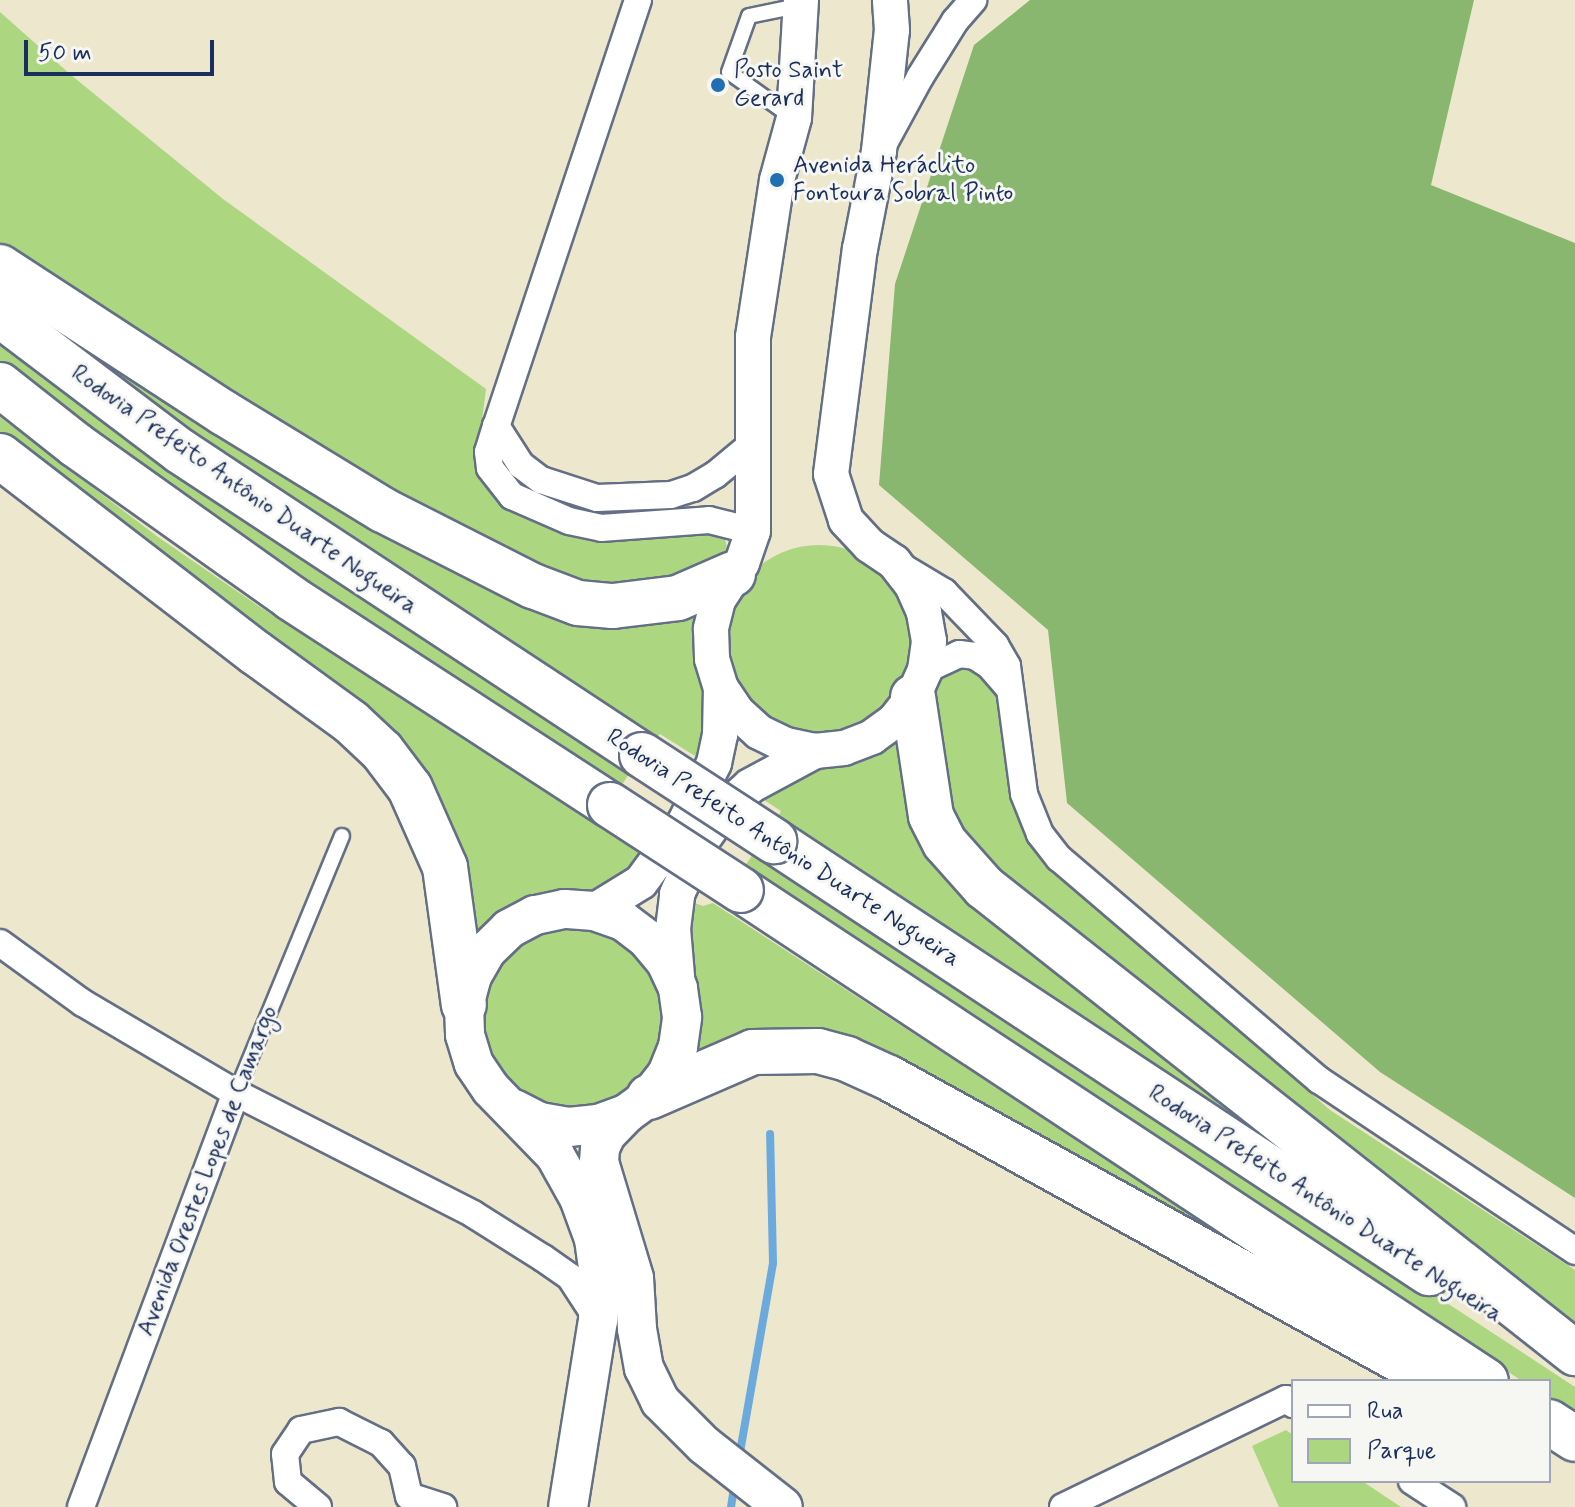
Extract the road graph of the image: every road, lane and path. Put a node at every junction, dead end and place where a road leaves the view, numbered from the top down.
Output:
1 (638, 0) edge
2 (890, 0) edge
3 (973, 0) edge
4 (802, 2) edge
5 (794, 118) junction
6 (879, 151) junction
7 (0, 267) edge
8 (0, 315) edge
9 (0, 385) edge
10 (496, 426) junction
11 (751, 445) junction
12 (0, 456) edge
13 (753, 531) junction
14 (881, 554) junction
15 (738, 568) junction
16 (919, 683) junction
17 (721, 688) junction
18 (1010, 690) junction
19 (815, 751) junction
20 (342, 836) dead end
21 (594, 911) junction
22 (0, 943) edge
23 (678, 988) junction
24 (464, 1005) junction
25 (236, 1093) junction
26 (637, 1105) junction
27 (514, 1109) junction
28 (1575, 1251) edge
29 (598, 1320) junction
30 (1575, 1353) edge
31 (1575, 1369) edge
32 (1434, 1379) edge
33 (1483, 1379) edge
34 (1289, 1401) edge
35 (1551, 1423) edge
36 (1575, 1439) edge
37 (1551, 1443) edge
38 (1575, 1457) edge
39 (1415, 1483) edge
40 (773, 1499) edge
41 (403, 1502) edge
42 (81, 1507) edge
43 (318, 1507) edge
44 (443, 1507) edge
45 (568, 1507) edge
46 (1063, 1507) edge
47 (1452, 1507) edge

1 - 10 street
2 - 6 street
3 - 6 street
4 - 5 street
4 - 5 lane
5 - 11 street
6 - 14 street
7 - 15 highway
8 - 31 highway, Rodovia Prefeito Antônio Duarte Nogueira, bridge
9 - 33 highway, bridge
10 - 11 street
10 - 13 street
11 - 13 street
12 - 24 highway
13 - 15 street
14 - 16 street
14 - 18 street
15 - 17 street
16 - 18 street
16 - 19 street
16 - 30 highway
17 - 19 street
17 - 21 street
18 - 28 street
19 - 23 street
20 - 25 lane, Avenida Orestes Lopes de Camargo
21 - 23 main road
21 - 24 main road
22 - 25 street
23 - 26 main road
24 - 27 main road
25 - 29 street
25 - 42 street, Avenida Orestes Lopes de Camargo
26 - 27 main road
26 - 32 highway
26 - 40 main road
27 - 29 main road
29 - 45 main road
34 - 46 street
35 - 36 highway
37 - 38 highway
39 - 47 street
41 - 43 street
41 - 44 street

